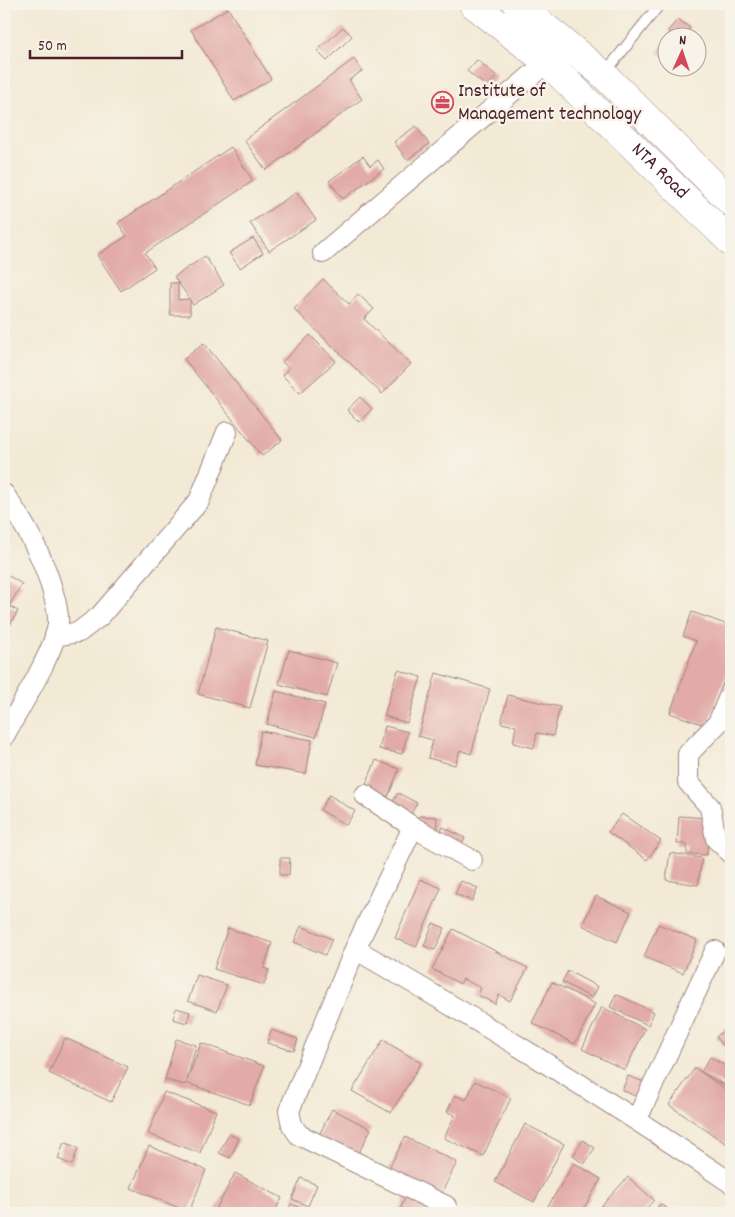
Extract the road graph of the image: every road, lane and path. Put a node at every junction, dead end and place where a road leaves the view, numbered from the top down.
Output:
1 (473, 4) edge
2 (518, 4) edge
3 (660, 4) edge
4 (547, 62) junction
5 (604, 75) junction
6 (731, 202) edge
7 (731, 242) edge
8 (323, 253) dead end
9 (227, 432) dead end
10 (4, 494) edge
11 (55, 636) junction
12 (731, 692) edge
13 (4, 736) edge
14 (365, 795) dead end
15 (413, 827) junction
16 (731, 853) edge
17 (472, 860) dead end
18 (355, 949) junction
19 (715, 951) dead end
20 (637, 1119) junction
21 (731, 1183) edge
22 (446, 1206) dead end

1 - 4 main road, NTA Road
2 - 5 main road, NTA Road
3 - 5 lane
4 - 7 main road, NTA Road
4 - 8 street
5 - 6 main road, NTA Road
9 - 11 street
10 - 11 street
11 - 13 street
12 - 16 street
14 - 15 street
15 - 17 street
15 - 18 street
18 - 20 street
18 - 22 street
19 - 20 street
20 - 21 street

